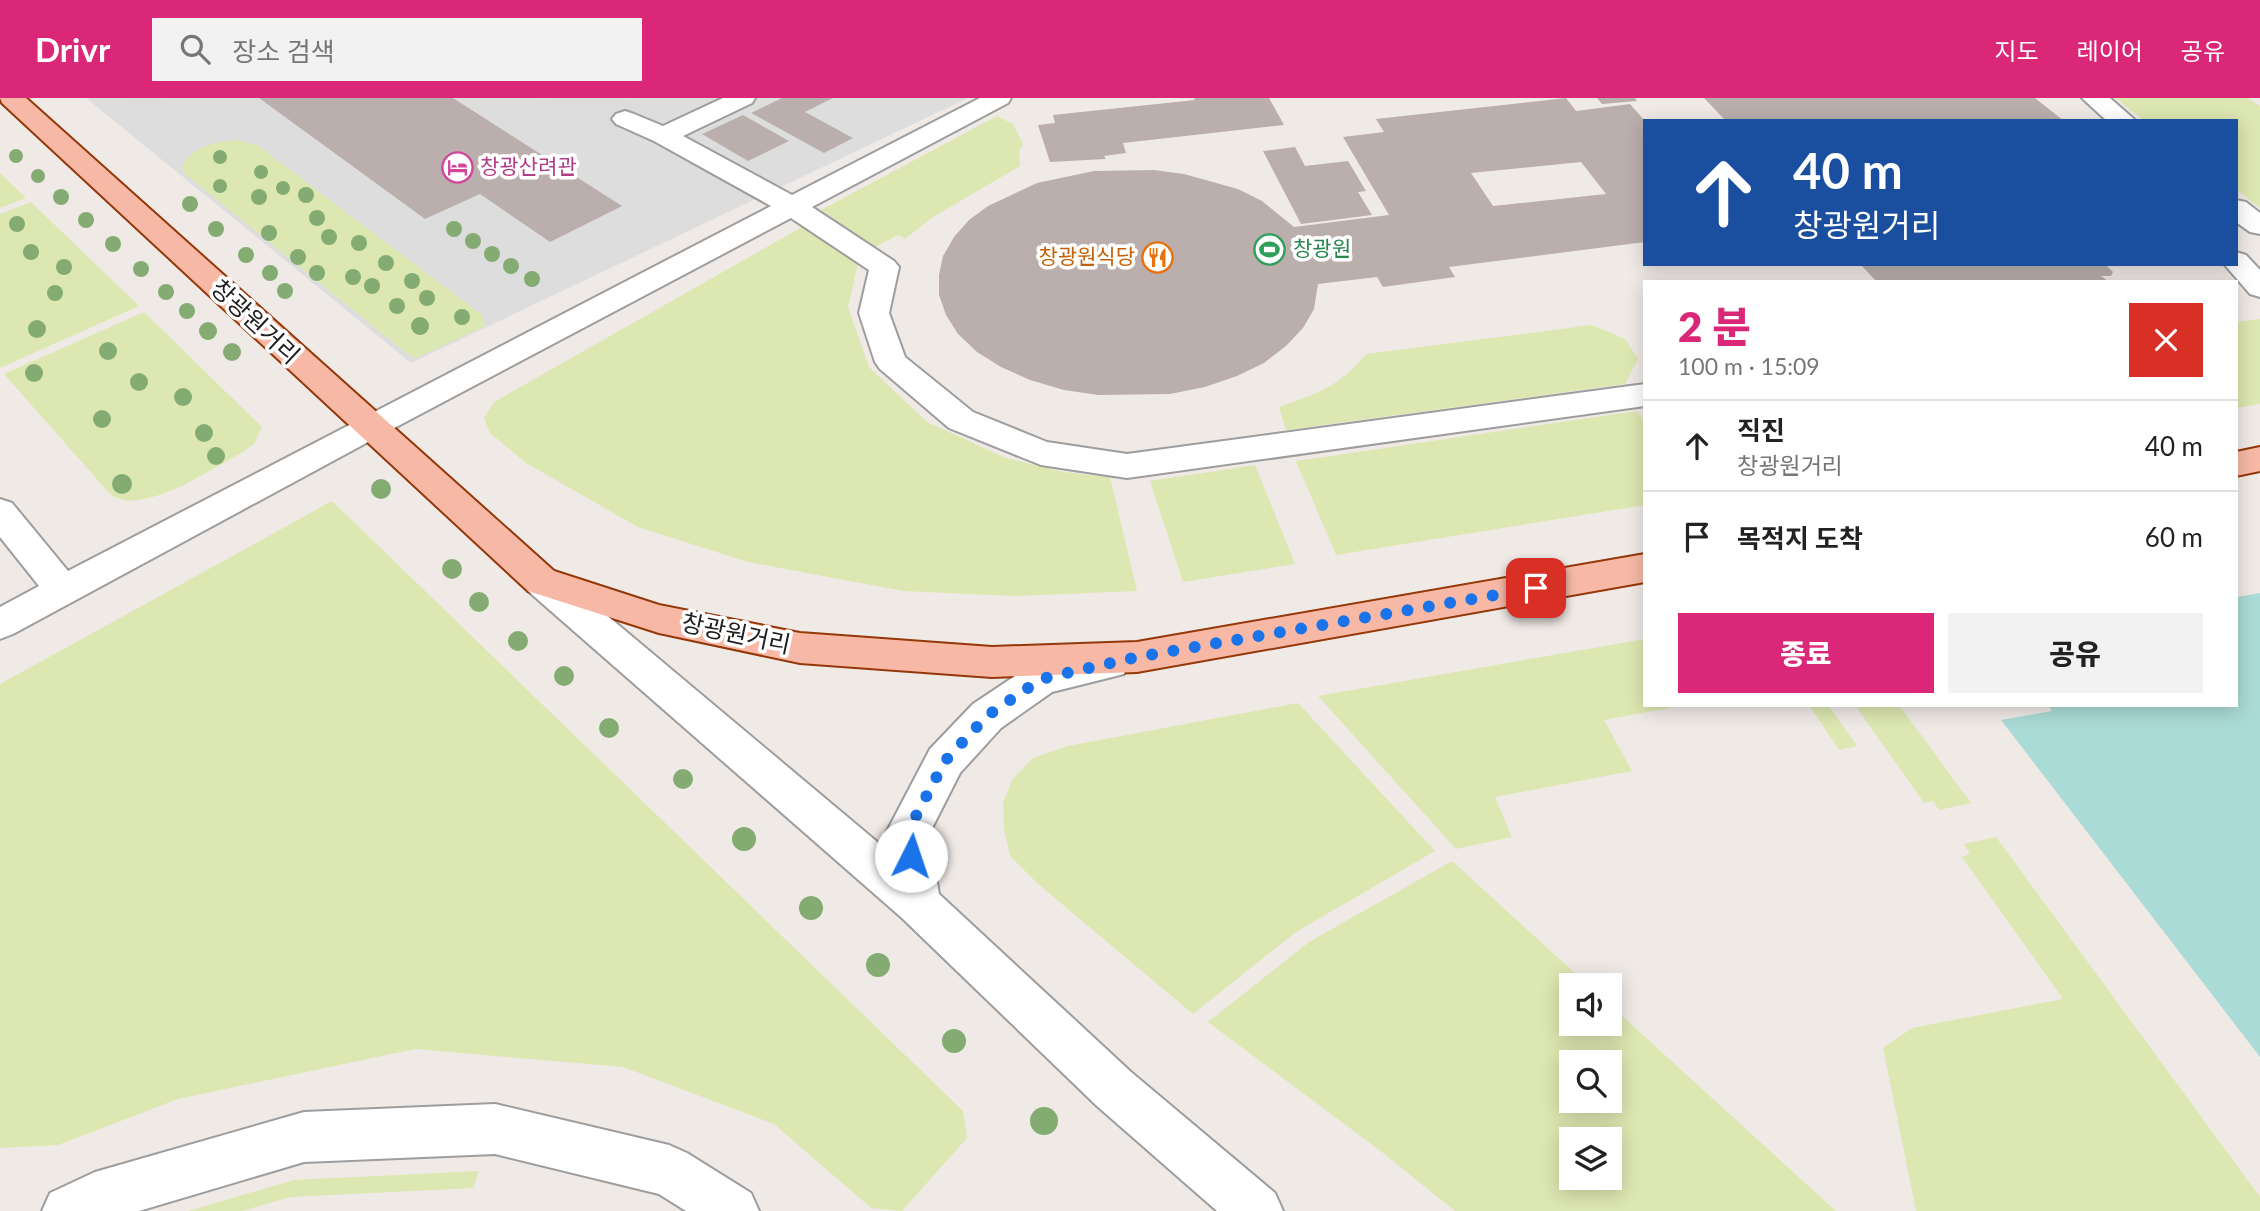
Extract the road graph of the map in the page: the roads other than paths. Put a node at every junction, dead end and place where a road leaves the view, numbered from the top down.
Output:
1 (11, 98) edge
2 (743, 98) edge
3 (999, 98) edge
4 (2094, 98) edge
5 (625, 118) dead end
6 (2120, 119) edge
7 (663, 136) junction
8 (791, 205) junction
9 (2238, 210) edge
10 (2260, 226) edge
11 (2238, 231) edge
12 (2238, 263) edge
13 (2260, 288) edge
14 (2260, 301) edge
15 (2238, 305) edge
16 (1643, 395) edge
17 (369, 427) junction
18 (2260, 459) edge
19 (2238, 464) edge
20 (0, 512) edge
21 (1643, 568) edge
22 (541, 581) junction
23 (63, 591) junction
24 (0, 624) edge
25 (1137, 657) junction
26 (918, 904) junction
27 (68, 1211) edge
28 (733, 1211) edge
29 (1257, 1211) edge

1 - 17 main road, 창광원거리
2 - 7 street
3 - 8 street
4 - 6 street
5 - 7 street
7 - 8 street
8 - 16 street
8 - 17 street
9 - 10 street
10 - 11 street
12 - 13 street
14 - 15 street
17 - 22 main road, 창광원거리
17 - 23 street
18 - 19 main road
20 - 23 street
21 - 25 main road, 창광원거리
22 - 25 main road, 창광원거리
22 - 26 street
23 - 24 street
25 - 26 street
26 - 29 street
27 - 28 street

